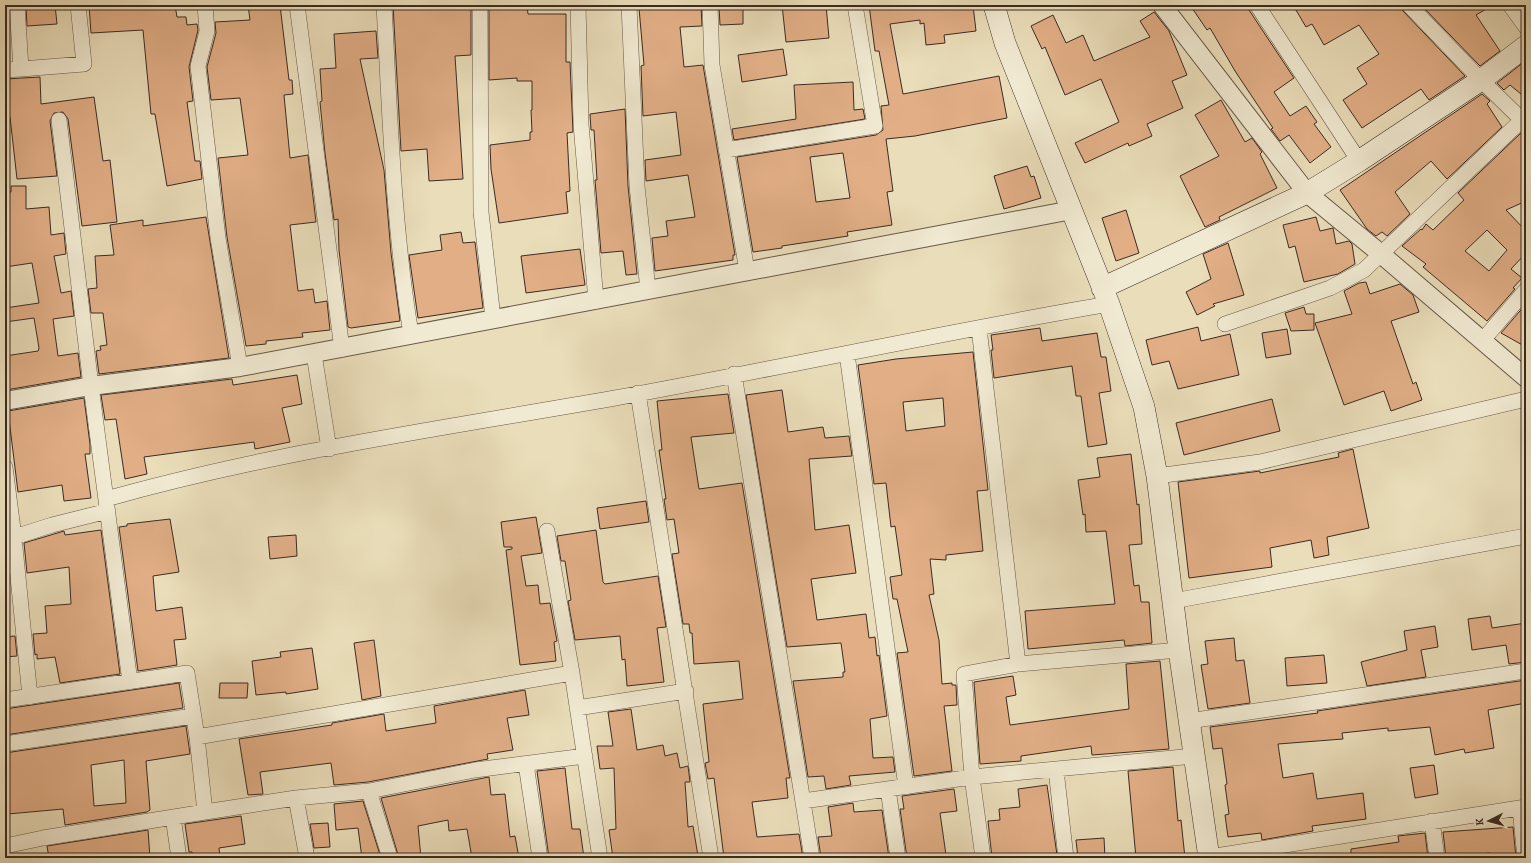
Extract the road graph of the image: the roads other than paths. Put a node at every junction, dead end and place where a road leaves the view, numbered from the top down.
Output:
1 (17, 5) edge
2 (78, 5) edge
3 (205, 5) edge
4 (298, 5) edge
5 (384, 5) edge
6 (480, 5) edge
7 (578, 5) edge
8 (629, 5) edge
9 (710, 5) edge
10 (855, 5) edge
11 (994, 5) edge
12 (1162, 5) edge
13 (1257, 5) edge
14 (1409, 5) edge
15 (1510, 5) edge
16 (1526, 27) edge
17 (1526, 46) edge
18 (21, 69) junction
19 (5, 70) edge
20 (1481, 80) junction
21 (59, 120) dead end
22 (1524, 122) edge
23 (726, 150) junction
24 (1359, 161) junction
25 (1307, 193) junction
26 (1072, 210) junction
27 (1382, 254) junction
28 (747, 271) junction
29 (648, 290) junction
30 (1526, 290) edge
31 (1106, 296) junction
32 (596, 301) junction
33 (493, 318) junction
34 (1225, 324) dead end
35 (979, 328) junction
36 (411, 334) junction
37 (1482, 341) junction
38 (342, 349) junction
39 (314, 354) junction
40 (847, 354) junction
41 (240, 367) junction
42 (734, 374) junction
43 (1525, 375) edge
44 (91, 386) junction
45 (638, 394) junction
46 (1526, 399) edge
47 (5, 401) edge
48 (329, 449) junction
49 (5, 467) edge
50 (1157, 476) junction
51 (107, 505) junction
52 (547, 531) dead end
53 (1526, 536) edge
54 (9, 538) edge
55 (1173, 601) junction
56 (1179, 650) junction
57 (1018, 664) junction
58 (1526, 671) edge
59 (572, 673) junction
60 (130, 682) junction
61 (686, 691) junction
62 (30, 697) junction
63 (5, 700) edge
64 (577, 708) junction
65 (193, 716) junction
66 (1189, 721) junction
67 (197, 737) junction
68 (5, 744) edge
69 (585, 756) junction
70 (1194, 756) junction
71 (526, 764) junction
72 (1056, 770) junction
73 (972, 777) junction
74 (906, 786) junction
75 (888, 789) junction
76 (369, 791) junction
77 (296, 798) junction
78 (803, 801) junction
79 (1523, 807) edge
80 (205, 812) junction
81 (173, 817) junction
82 (1432, 821) junction
83 (5, 846) edge
84 (1209, 857) edge
85 (179, 858) edge
86 (307, 858) edge
87 (390, 858) edge
88 (540, 858) edge
89 (600, 858) edge
90 (711, 858) edge
91 (812, 858) edge
92 (898, 858) edge
93 (983, 858) edge
94 (1066, 858) edge
95 (1437, 858) edge
96 (1525, 858) edge

1 - 18 street
2 - 18 street
3 - 41 street
4 - 38 street
5 - 36 street
6 - 33 street
7 - 32 street
8 - 29 street
9 - 23 street
10 - 23 street
11 - 26 main road
12 - 25 street
13 - 24 street
14 - 20 street
15 - 16 street
17 - 20 main road
18 - 19 street
20 - 22 street
20 - 24 main road
21 - 44 street
22 - 27 street
23 - 28 street
24 - 25 main road
25 - 27 street
25 - 31 main road
26 - 28 street
26 - 31 main road
27 - 34 street
27 - 37 street
28 - 29 street
29 - 32 street
30 - 37 street
31 - 35 street
31 - 50 main road
32 - 33 street
33 - 36 street
35 - 40 street
35 - 57 street
36 - 38 street
37 - 43 street
38 - 39 street
39 - 41 street
39 - 48 street
40 - 42 street
40 - 74 street
41 - 44 street
42 - 45 street
42 - 78 street
44 - 47 street
44 - 51 street
45 - 48 street
45 - 61 street
46 - 50 street
48 - 51 street
49 - 54 street
50 - 55 main road
51 - 54 street
51 - 60 street
52 - 59 street
53 - 55 street
54 - 62 street
55 - 56 main road
56 - 57 street
56 - 66 main road
57 - 73 street
58 - 66 street
59 - 64 street
59 - 67 street
60 - 62 street
60 - 65 street
61 - 64 street
61 - 90 street
62 - 63 street
64 - 69 street
65 - 67 street
65 - 68 street
66 - 70 main road
67 - 80 street
69 - 71 street
69 - 89 street
70 - 72 street
70 - 84 main road
71 - 76 street
71 - 88 street
72 - 73 street
72 - 94 street
73 - 74 street
73 - 93 street
74 - 75 street
75 - 78 street
75 - 92 street
76 - 77 street
76 - 87 street
77 - 80 street
77 - 86 street
78 - 91 street
79 - 82 street
79 - 96 street
80 - 81 street
81 - 83 street
81 - 85 street
82 - 84 street
82 - 95 street

